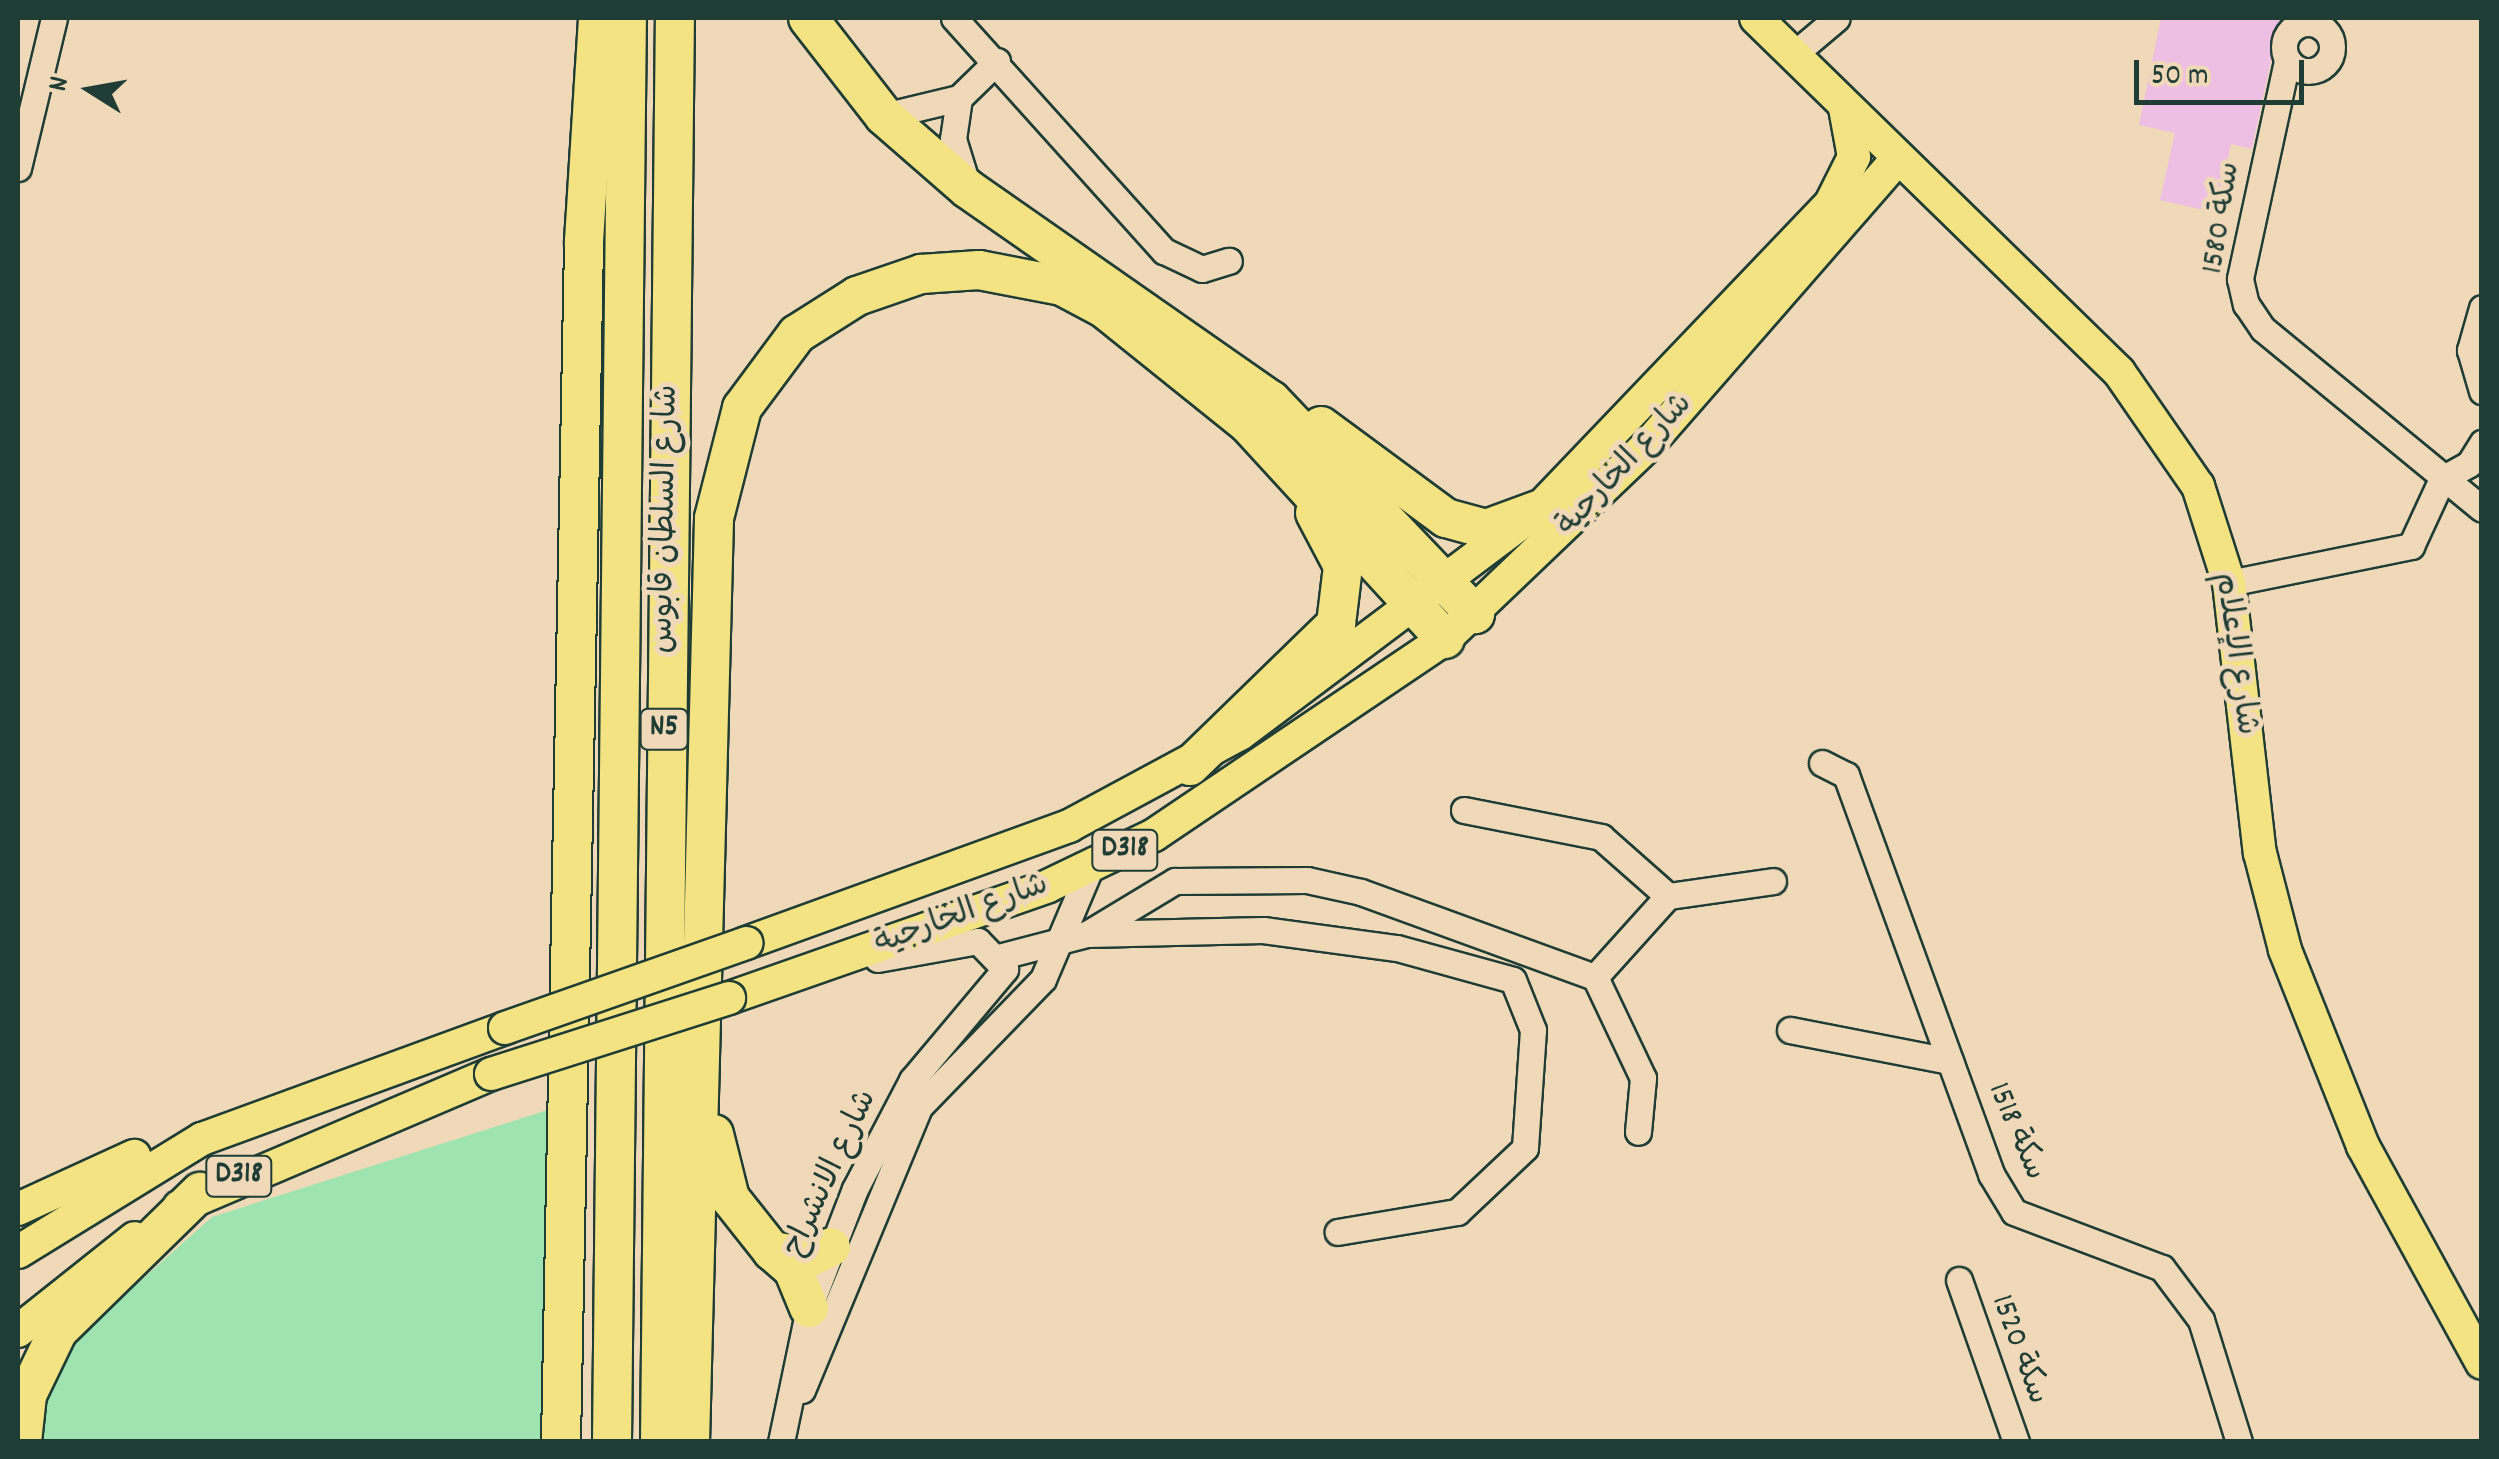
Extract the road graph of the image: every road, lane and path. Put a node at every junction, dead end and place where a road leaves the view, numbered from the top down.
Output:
1 (54, 18) edge
2 (598, 18) edge
3 (627, 18) edge
4 (675, 18) edge
5 (808, 18) edge
6 (954, 18) edge
7 (1756, 18) edge
8 (1837, 18) edge
9 (1794, 55) junction
10 (997, 61) junction
11 (2287, 61) dead end
12 (959, 98) junction
13 (1844, 106) junction
14 (884, 116) junction
15 (1890, 152) junction
16 (18, 168) edge
17 (968, 189) junction
18 (1940, 195) junction
19 (1833, 215) junction
20 (1229, 261) dead end
21 (2482, 308) edge
22 (2482, 392) edge
23 (1259, 412) junction
24 (2482, 443) edge
25 (2442, 479) junction
26 (2482, 509) edge
27 (1538, 510) junction
28 (2229, 583) junction
29 (1448, 584) junction
30 (1417, 606) junction
31 (1475, 614) junction
32 (1445, 639) junction
33 (1822, 763) dead end
34 (1190, 766) junction
35 (1464, 810) dead end
36 (1090, 866) junction
37 (1772, 881) dead end
38 (1668, 896) junction
39 (1076, 934) junction
40 (704, 947) junction
41 (1002, 956) junction
42 (1595, 978) junction
43 (780, 980) junction
44 (1790, 1030) dead end
45 (1950, 1060) junction
46 (1638, 1132) dead end
47 (202, 1138) junction
48 (200, 1192) junction
49 (18, 1209) edge
50 (1338, 1232) dead end
51 (832, 1247) junction
52 (772, 1251) junction
53 (18, 1252) edge
54 (1959, 1280) dead end
55 (809, 1308) junction
56 (18, 1331) edge
57 (2482, 1363) edge
58 (805, 1384) junction
59 (22, 1442) edge
60 (561, 1442) edge
61 (612, 1442) edge
62 (660, 1442) edge
63 (690, 1442) edge
64 (782, 1442) edge
65 (2016, 1442) edge
66 (2240, 1442) edge

1 - 16 street
2 - 60 highway
3 - 61 highway, شارع السلطان قابوس / N5
4 - 62 highway, شارع السلطان قابوس / N5
5 - 14 highway
6 - 10 street
7 - 9 main road, شارع الإعلام
8 - 9 street
9 - 13 main road, شارع الإعلام
10 - 12 street
10 - 20 street
11 - 25 street, سكة 1580
12 - 14 street
12 - 17 street
13 - 15 main road, شارع الإعلام
13 - 19 main road
14 - 17 highway
15 - 18 main road, شارع الإعلام
15 - 19 main road, شارع الخارجية / D318
17 - 23 highway
18 - 19 main road
18 - 28 main road, شارع الإعلام
19 - 27 main road, شارع الخارجية / D318
19 - 31 main road, شارع الخارجية / D318
21 - 22 street
23 - 27 highway
23 - 29 highway
23 - 30 highway
23 - 34 highway
23 - 40 highway
24 - 25 street
25 - 26 street, سكة 1580
25 - 28 street
27 - 29 main road, شارع الخارجية / D318
28 - 57 main road, شارع الإعلام
29 - 30 main road, شارع الخارجية / D318
29 - 31 highway
30 - 32 highway
30 - 34 main road, شارع الخارجية / D318
31 - 32 main road, شارع الخارجية / D318
32 - 36 main road, شارع الخارجية / D318
33 - 45 street, سكة 1518
34 - 47 main road, شارع الخارجية / D318, bridge
35 - 38 street
36 - 39 street, شارع الانشراح
36 - 43 main road, شارع الخارجية / D318
37 - 38 street
38 - 42 street
39 - 41 street
39 - 42 street
39 - 50 street
39 - 58 street, شارع الانشراح
40 - 52 highway
40 - 63 highway
41 - 43 street
41 - 51 street, شارع الانشراح
42 - 46 street
43 - 48 main road, شارع الخارجية / D318, bridge
44 - 45 street
45 - 66 street, سكة 1518
47 - 49 main road
47 - 53 main road, شارع الخارجية / D318
48 - 56 main road, شارع الخارجية / D318
48 - 59 highway
51 - 52 highway
51 - 55 street, شارع الانشراح
52 - 55 highway
54 - 65 street, سكة 1520
55 - 58 street
55 - 64 street, شارع الانشراح
58 - 64 street, شارع الانشراح

